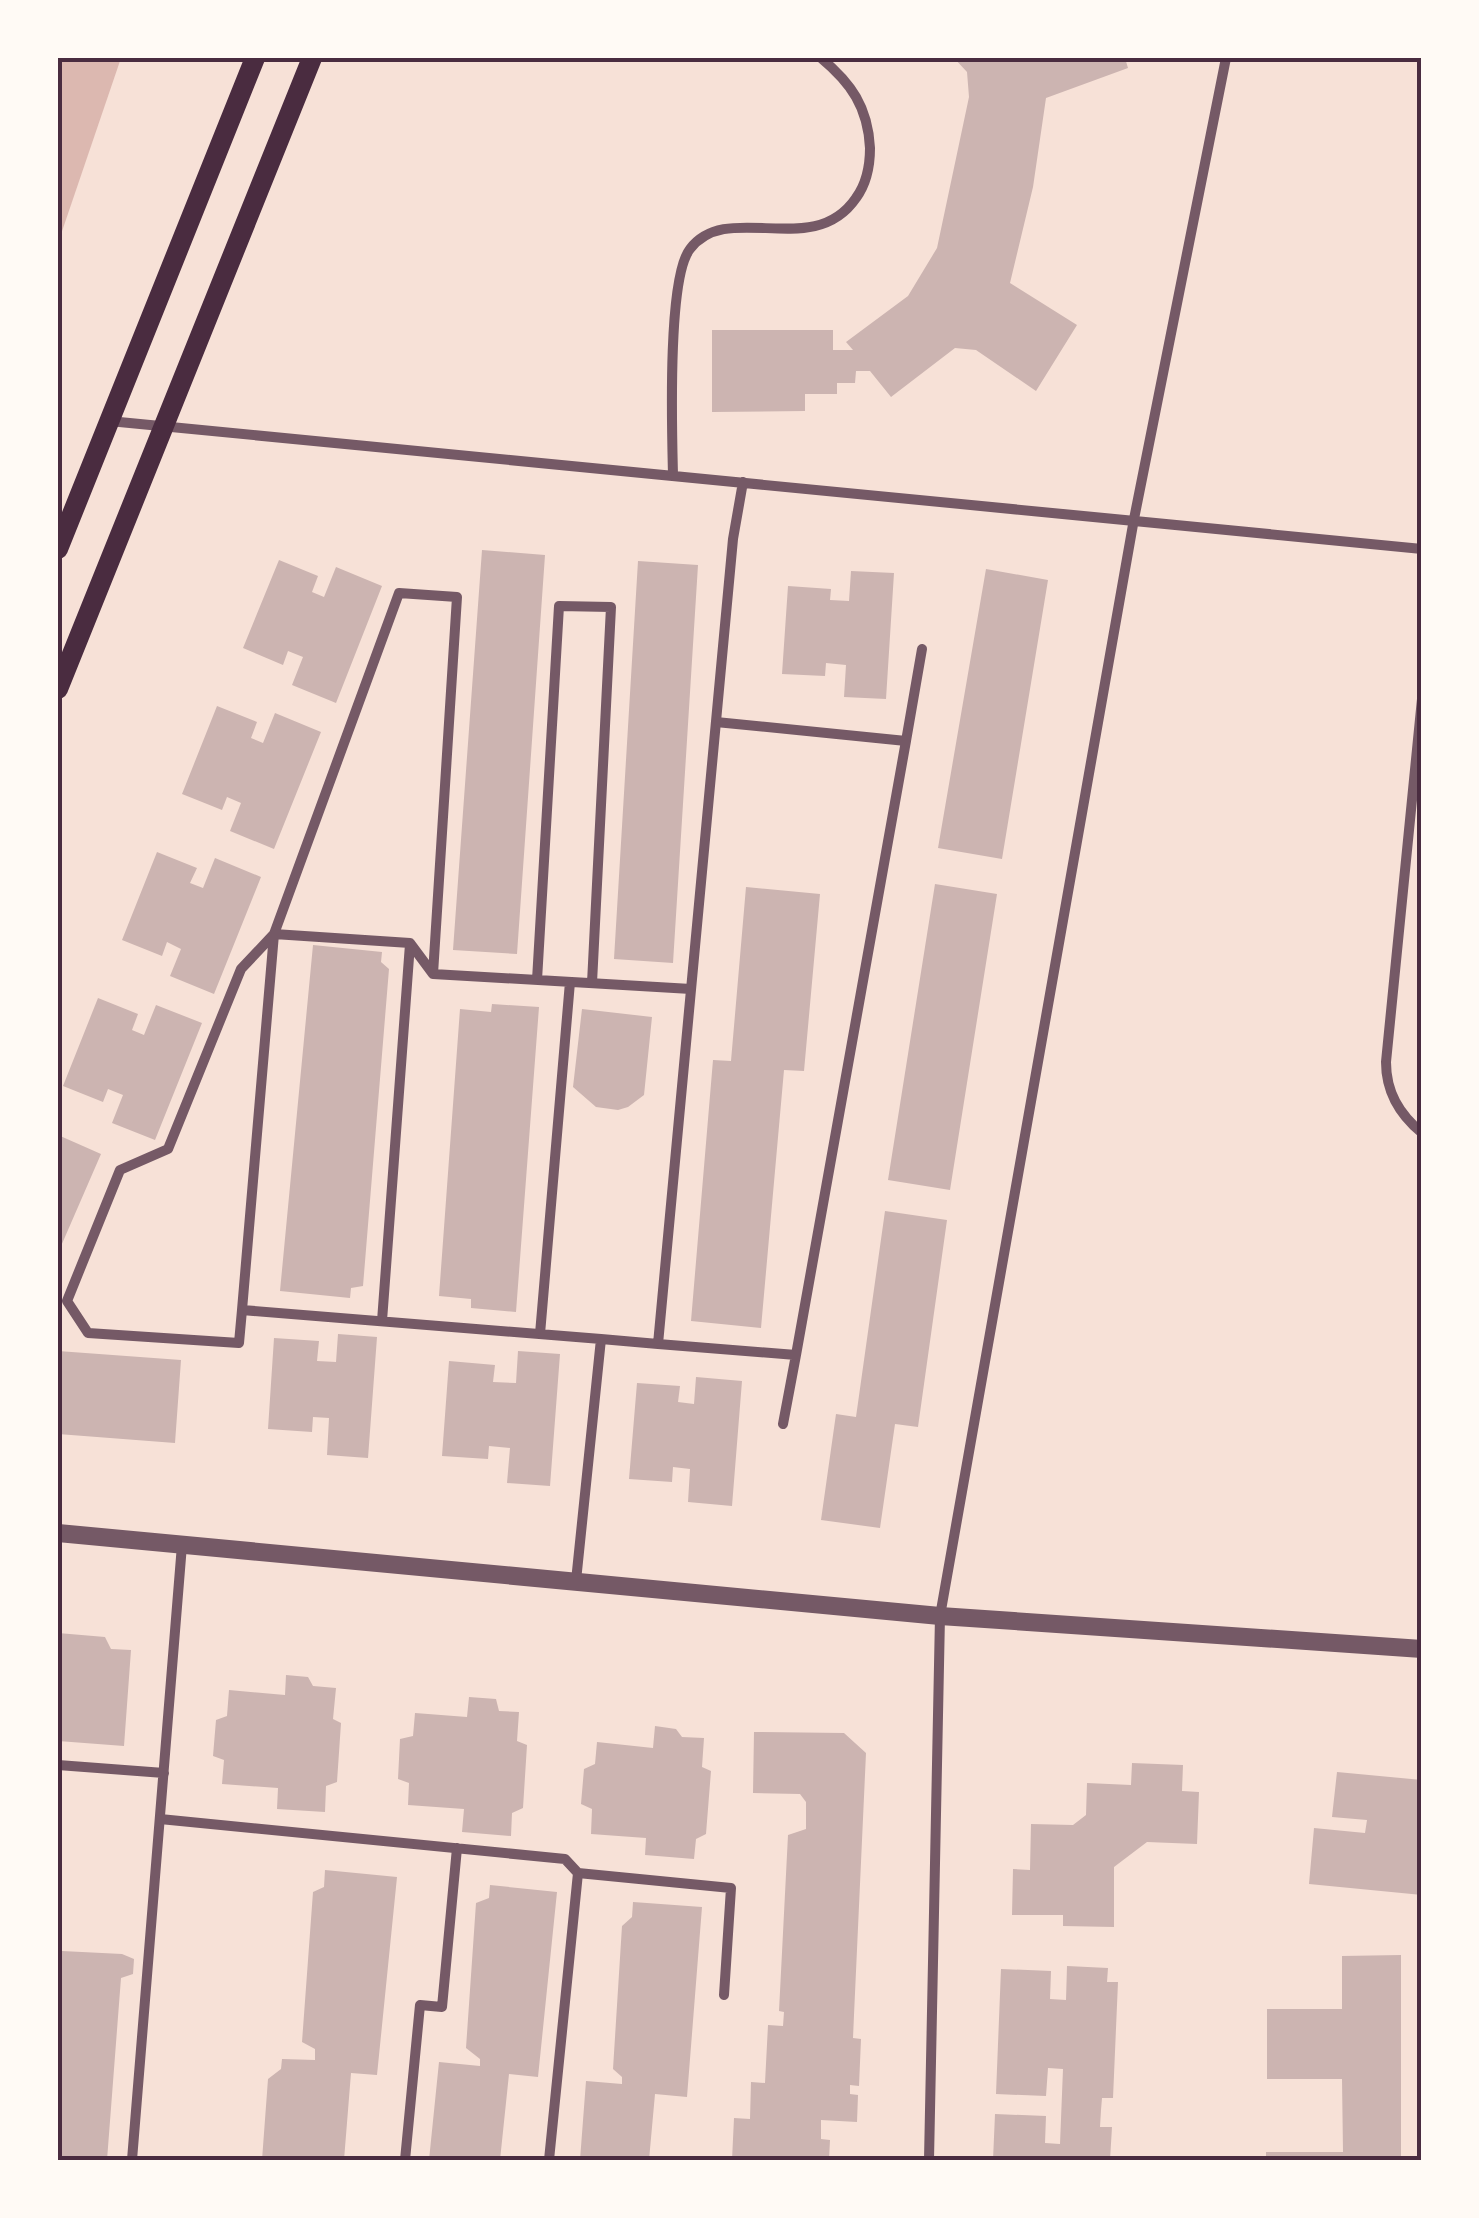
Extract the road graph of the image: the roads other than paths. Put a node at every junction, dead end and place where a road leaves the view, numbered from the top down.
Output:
1 (255, 58) edge
2 (312, 58) edge
3 (820, 58) edge
4 (1226, 58) edge
5 (107, 420) junction
6 (162, 426) junction
7 (673, 476) junction
8 (743, 482) junction
9 (1134, 520) junction
10 (58, 548) edge
11 (1422, 548) edge
12 (922, 649) dead end
13 (58, 689) edge
14 (1422, 699) edge
15 (716, 722) junction
16 (906, 740) junction
17 (1415, 814) edge
18 (274, 934) junction
19 (410, 942) junction
20 (434, 974) junction
21 (537, 980) junction
22 (570, 982) junction
23 (592, 983) junction
24 (692, 989) junction
25 (1422, 1133) edge
26 (242, 1310) junction
27 (382, 1321) junction
28 (540, 1334) junction
29 (601, 1339) junction
30 (658, 1344) junction
31 (796, 1355) junction
32 (783, 1424) dead end
33 (58, 1533) edge
34 (182, 1545) junction
35 (576, 1581) junction
36 (940, 1616) junction
37 (1422, 1649) edge
38 (58, 1764) edge
39 (164, 1773) junction
40 (160, 1819) junction
41 (458, 1848) junction
42 (578, 1873) junction
43 (724, 1994) dead end
44 (132, 2160) edge
45 (405, 2160) edge
46 (549, 2160) edge
47 (929, 2160) edge

1 - 5 main road
2 - 6 main road
3 - 7 street
4 - 9 street
5 - 6 street
5 - 10 main road
6 - 7 street
6 - 13 main road
7 - 8 street
8 - 9 street
8 - 15 street
9 - 11 street
9 - 36 street
12 - 16 street
14 - 17 street
15 - 16 street
15 - 24 street
16 - 31 street
17 - 25 street
18 - 19 street
18 - 20 street
18 - 26 street
18 - 26 street
19 - 20 street
19 - 27 street
20 - 21 street
21 - 22 street
21 - 23 street
22 - 23 street
22 - 28 street
23 - 24 street
24 - 30 street
26 - 27 street
27 - 28 street
28 - 29 street
29 - 30 street
29 - 35 street
30 - 31 street
31 - 32 street
33 - 34 street
34 - 35 street
34 - 39 street
35 - 36 street
36 - 37 street
36 - 47 street
38 - 39 street
39 - 40 street
40 - 41 street
40 - 44 street
41 - 42 street
41 - 45 street
42 - 43 street
42 - 46 street

